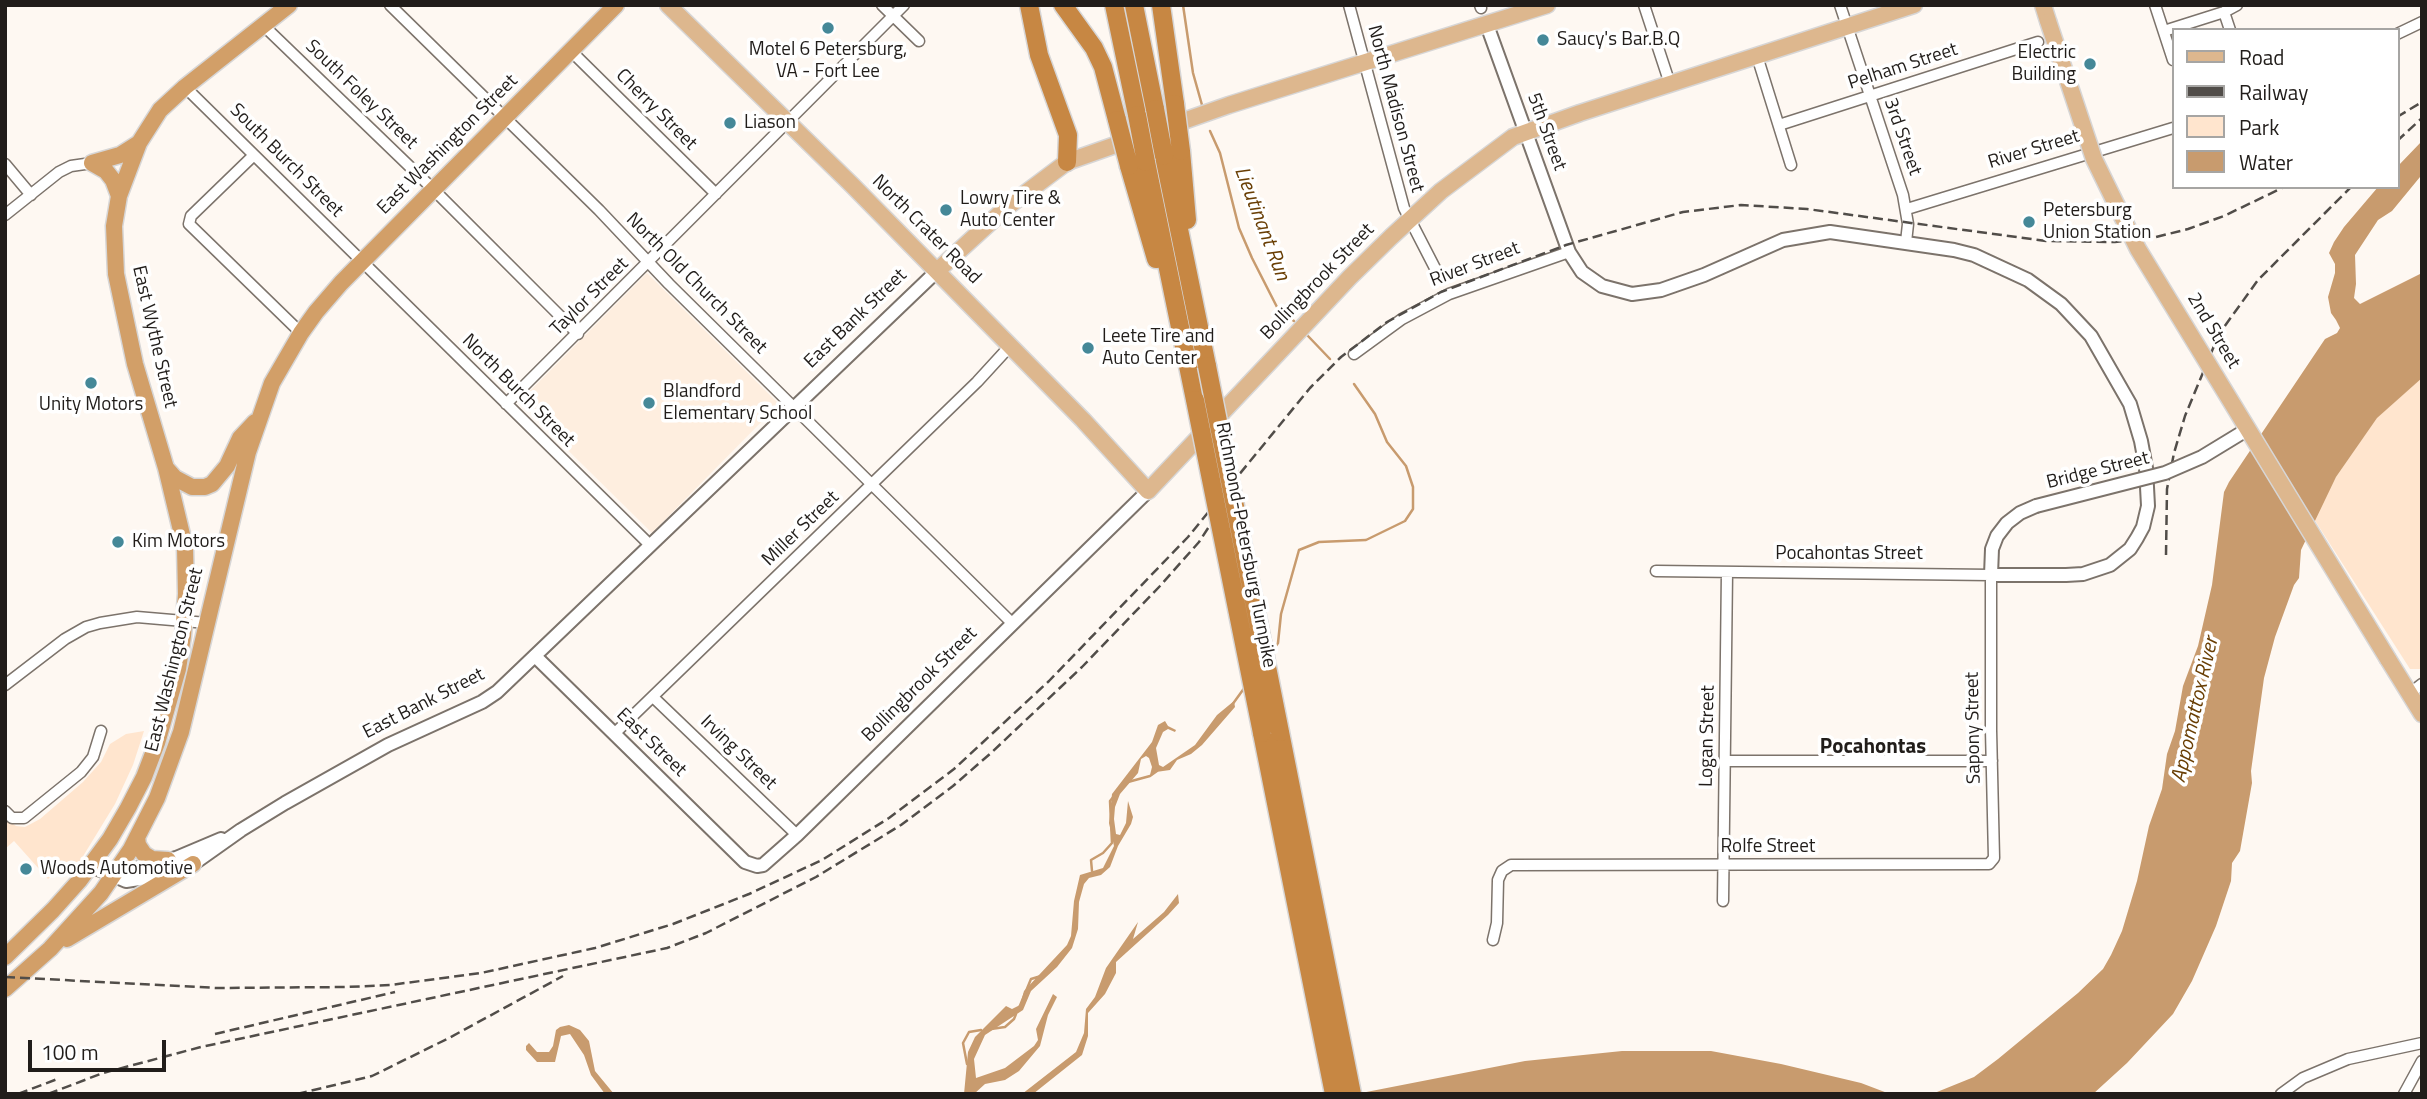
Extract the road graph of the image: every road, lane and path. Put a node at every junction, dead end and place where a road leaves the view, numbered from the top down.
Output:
1 (289, 5) edge
2 (390, 5) edge
3 (616, 5) edge
4 (668, 5) edge
5 (882, 5) edge
6 (904, 5) edge
7 (1029, 5) edge
8 (1063, 5) edge
9 (1114, 5) edge
10 (1134, 5) edge
11 (1161, 5) edge
12 (1349, 5) edge
13 (1548, 5) edge
14 (1644, 5) edge
15 (1840, 5) edge
16 (1914, 5) edge
17 (2155, 5) edge
18 (2237, 5) edge
19 (2224, 12) junction
20 (2045, 13) edge
21 (893, 16) junction
22 (2422, 22) edge
23 (1487, 25) junction
24 (264, 26) junction
25 (1847, 27) junction
26 (2172, 28) edge
27 (2173, 28) edge
28 (2229, 28) edge
29 (2164, 31) junction
30 (2399, 33) edge
31 (919, 41) dead end
32 (2038, 42) dead end
33 (571, 51) junction
34 (1757, 56) junction
35 (2172, 57) edge
36 (1363, 65) junction
37 (1670, 84) junction
38 (184, 87) junction
39 (1870, 96) junction
40 (505, 118) junction
41 (788, 123) junction
42 (1779, 125) junction
43 (2172, 128) edge
44 (1525, 131) junction
45 (139, 144) junction
46 (1173, 154) junction
47 (254, 155) junction
48 (1067, 162) junction
49 (92, 163) junction
50 (5, 164) edge
51 (1138, 164) junction
52 (1791, 165) dead end
53 (434, 190) junction
54 (716, 194) junction
55 (31, 195) junction
56 (119, 196) junction
57 (1907, 209) junction
58 (5, 215) edge
59 (1409, 221) junction
60 (1906, 242) junction
61 (1569, 253) junction
62 (362, 261) junction
63 (650, 262) junction
64 (937, 271) junction
65 (1438, 274) dead end
66 (301, 333) junction
67 (578, 334) junction
68 (1010, 346) junction
69 (1354, 354) dead end
70 (506, 404) junction
71 (794, 407) junction
72 (259, 418) junction
73 (2248, 429) junction
74 (166, 468) junction
75 (872, 484) junction
76 (1148, 491) junction
77 (650, 545) junction
78 (1656, 571) dead end
79 (1727, 572) junction
80 (1991, 575) junction
81 (185, 620) junction
82 (208, 623) junction
83 (1012, 624) junction
84 (536, 657) junction
85 (5, 685) edge
86 (2416, 689) edge
87 (653, 697) junction
88 (2422, 714) edge
89 (101, 731) dead end
90 (1271, 732) junction
91 (614, 734) junction
92 (1726, 761) junction
93 (1992, 761) junction
94 (5, 811) edge
95 (241, 830) junction
96 (797, 835) junction
97 (137, 837) junction
98 (740, 856) joint
99 (169, 860) junction
100 (193, 864) junction
101 (1725, 864) junction
102 (1973, 864) joint
103 (91, 866) junction
104 (114, 876) junction
105 (1724, 901) dead end
106 (1493, 940) dead end
107 (50, 949) junction
108 (5, 957) edge
109 (5, 989) edge
110 (2422, 1043) edge
111 (2422, 1061) edge
112 (1334, 1094) edge
113 (1352, 1094) edge
114 (2281, 1094) edge
115 (2404, 1094) edge

1 - 24 highway, East Wythe Street
2 - 40 street, North Old Church Street
3 - 33 highway, East Washington Street
4 - 41 main road, North Crater Road
5 - 21 street
6 - 21 street, Taylor Street
7 - 48 highway
8 - 51 highway, bridge
9 - 51 highway, Richmond-Petersburg Turnpike, bridge
10 - 46 highway, bridge
11 - 46 highway, bridge
12 - 36 street, North Madison Street
13 - 23 main road, East Bank Street
14 - 37 street
15 - 25 street, 3rd Street
16 - 25 main road, Bollingbrook Street
17 - 29 street
18 - 19 street
19 - 27 street
19 - 28 street
20 - 73 main road, 2nd Street, bridge
21 - 31 street
21 - 41 street, Taylor Street
22 - 30 street
23 - 36 main road, East Bank Street
23 - 44 street, 5th Street
24 - 38 highway, East Wythe Street
24 - 53 street, South Foley Street
25 - 34 main road, Bollingbrook Street
25 - 39 street, 3rd Street
26 - 29 street
29 - 35 street
32 - 39 street, Pelham Street
33 - 40 highway, East Washington Street
33 - 54 street, Cherry Street
34 - 37 main road, Bollingbrook Street
34 - 42 street
36 - 48 main road, East Bank Street
36 - 59 street, North Madison Street
37 - 44 main road, Bollingbrook Street
38 - 45 highway, East Wythe Street
38 - 47 street, South Burch Street
39 - 42 street, Pelham Street
39 - 57 street, 3rd Street
40 - 53 highway, East Washington Street
40 - 63 street, North Old Church Street
41 - 54 street, Taylor Street
41 - 64 main road, North Crater Road
42 - 52 street
43 - 57 street, River Street
44 - 59 main road, Bollingbrook Street
44 - 61 street, 5th Street
45 - 49 highway
45 - 56 highway, East Wythe Street
46 - 90 highway, Richmond-Petersburg Turnpike, bridge
47 - 62 street, South Burch Street
47 - 66 street
48 - 64 main road, East Bank Street
49 - 55 street
49 - 56 highway
50 - 55 street
51 - 90 highway, Richmond-Petersburg Turnpike, bridge
53 - 62 highway, East Washington Street
53 - 67 street, South Foley Street
54 - 63 street, Taylor Street
55 - 58 street
56 - 74 highway, East Wythe Street
57 - 60 street, 3rd Street
59 - 65 street, North Madison Street
59 - 76 main road, Bollingbrook Street
60 - 61 street, Pocahontas Street
60 - 80 street, Pocahontas Street
61 - 69 street, River Street
62 - 66 highway, East Washington Street
62 - 70 street, North Burch Street
63 - 67 street, Taylor Street
63 - 71 street, North Old Church Street
64 - 68 main road, North Crater Road
64 - 71 street, East Bank Street
66 - 72 highway, East Washington Street
67 - 70 street, Taylor Street
68 - 75 street, Miller Street
68 - 76 main road, North Crater Road
70 - 77 street, North Burch Street
71 - 75 street, North Old Church Street
71 - 77 street, East Bank Street
72 - 74 highway
72 - 82 highway, East Washington Street
73 - 80 street, Bridge Street, bridge
73 - 86 main road, 2nd Street, bridge
74 - 81 highway, East Wythe Street
75 - 83 street, North Old Church Street
75 - 87 street, Miller Street
76 - 83 street, Bollingbrook Street
77 - 84 street, East Bank Street
78 - 79 street, Pocahontas Street
79 - 80 street, Pocahontas Street
79 - 92 street, Logan Street
80 - 93 street, Sapony Street
81 - 82 street
81 - 85 street
81 - 103 highway, East Washington Street
82 - 97 highway, East Washington Street
83 - 96 street, Bollingbrook Street
84 - 91 street, East Street
84 - 95 street, East Bank Street
86 - 88 main road, 2nd Street
87 - 91 street, Miller Street
87 - 96 street, Irving Street
89 - 94 street
90 - 112 highway, Richmond-Petersburg Turnpike
90 - 113 highway, Richmond-Petersburg Turnpike
91 - 98 street, East Street
92 - 93 street
92 - 101 street, Logan Street
93 - 102 street, Sapony Street
95 - 99 street, East Bank Street
95 - 100 street, East Bank Street
96 - 98 street, Bollingbrook Street
97 - 99 highway
97 - 104 highway, East Washington Street
99 - 104 street, East Bank Street
100 - 104 street, East Bank Street
100 - 107 highway
101 - 102 street, Rolfe Street
101 - 105 street, Logan Street
101 - 106 street, Rolfe Street
103 - 104 street, East Bank Street
103 - 108 highway, East Washington Street
104 - 107 highway, East Washington Street
107 - 109 highway, East Washington Street
110 - 114 street
111 - 115 street

